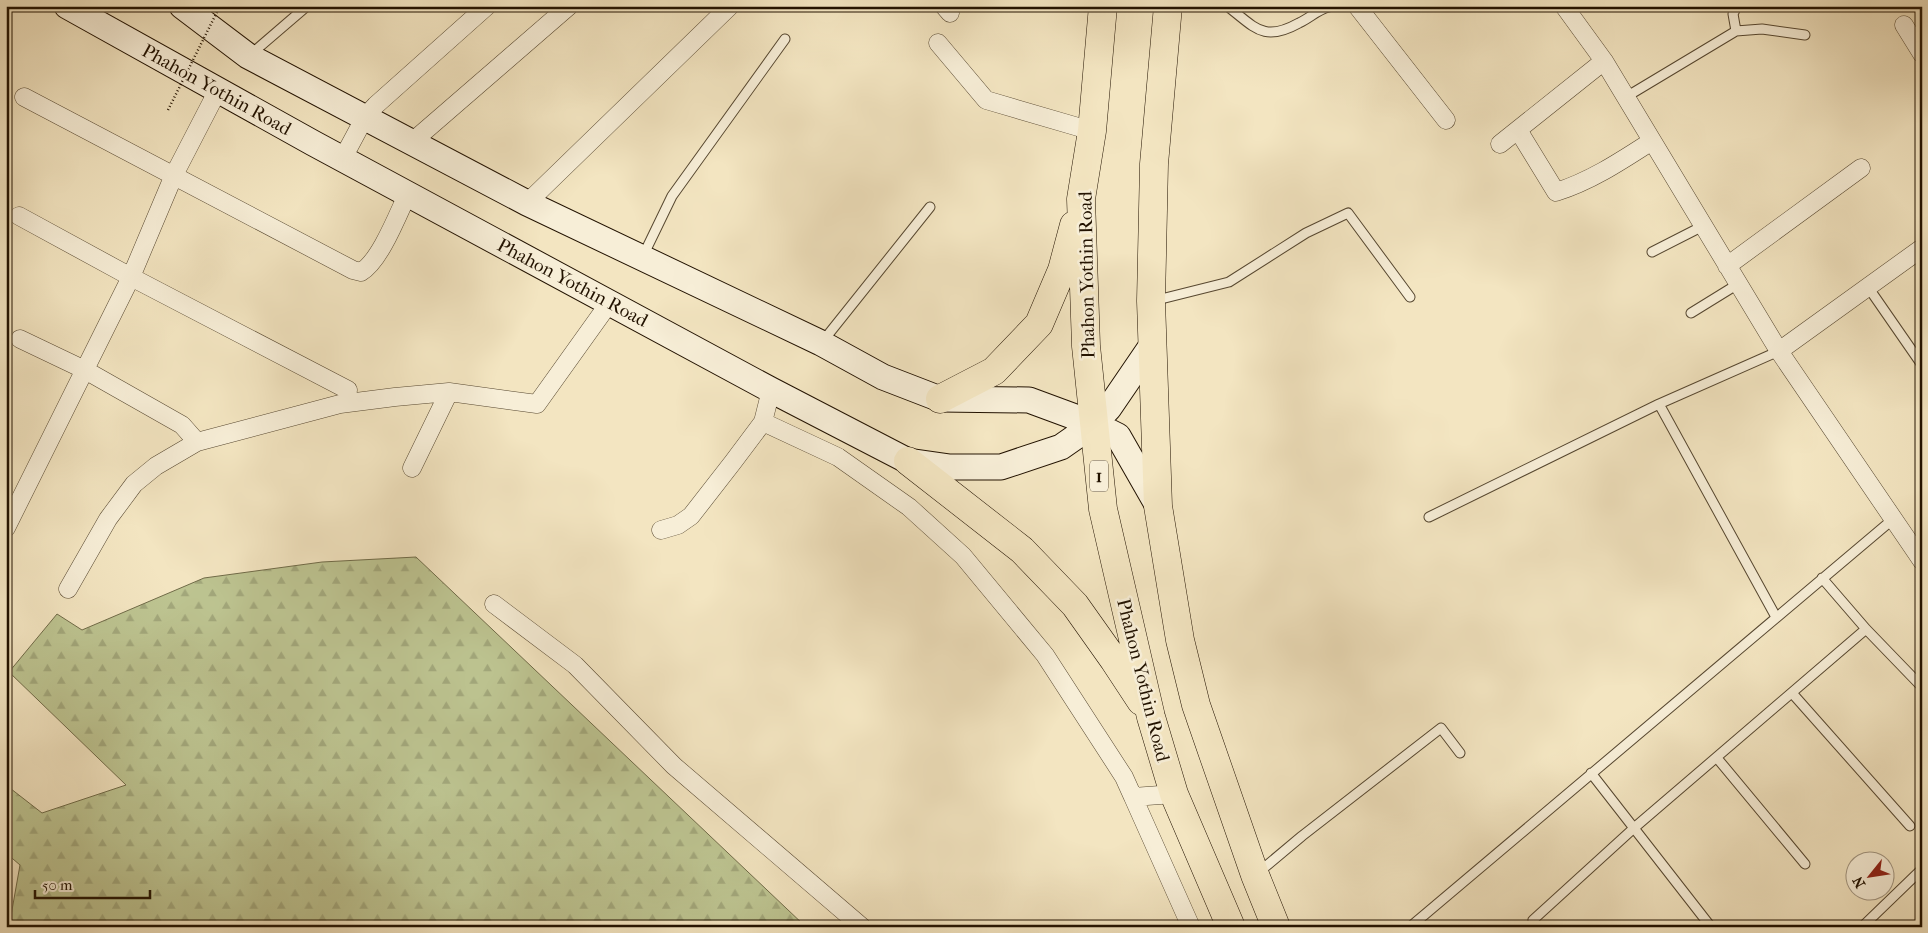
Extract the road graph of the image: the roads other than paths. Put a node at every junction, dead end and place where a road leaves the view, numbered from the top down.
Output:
1 (67, 6) edge
2 (182, 6) edge
3 (307, 6) edge
4 (487, 6) edge
5 (568, 6) edge
6 (730, 6) edge
7 (1102, 6) edge
8 (1168, 6) edge
9 (1227, 6) edge
10 (1358, 6) edge
11 (1564, 6) edge
12 (1737, 6) edge
13 (1329, 7) edge
14 (1904, 24) dead end
15 (1736, 31) junction
16 (1805, 35) dead end
17 (786, 39) dead end
18 (938, 43) dead end
19 (1922, 54) edge
20 (248, 56) junction
21 (1604, 61) junction
22 (218, 90) junction
23 (24, 97) dead end
24 (1626, 98) junction
25 (365, 116) junction
26 (1446, 120) dead end
27 (1518, 130) junction
28 (1092, 131) junction
29 (1652, 141) junction
30 (412, 142) junction
31 (1500, 144) dead end
32 (343, 158) junction
33 (1861, 168) dead end
34 (174, 175) junction
35 (408, 193) junction
36 (1082, 199) junction
37 (527, 203) junction
38 (930, 207) dead end
39 (18, 216) dead end
40 (1703, 226) junction
41 (1922, 248) edge
42 (1652, 252) dead end
43 (642, 258) junction
44 (1727, 266) junction
45 (131, 277) junction
46 (1738, 284) junction
47 (1868, 287) junction
48 (1410, 297) dead end
49 (1151, 301) junction
50 (610, 302) junction
51 (1691, 313) dead end
52 (20, 339) dead end
53 (821, 343) junction
54 (1152, 345) junction
55 (1779, 351) junction
56 (1922, 365) edge
57 (85, 370) junction
58 (348, 390) dead end
59 (771, 390) junction
60 (450, 392) junction
61 (940, 399) junction
62 (1659, 404) junction
63 (763, 422) junction
64 (1094, 424) junction
65 (197, 442) junction
66 (908, 461) junction
67 (412, 468) dead end
68 (1158, 506) junction
69 (1429, 517) dead end
70 (1892, 520) junction
71 (6, 528) edge
72 (661, 530) dead end
73 (1919, 553) edge
74 (1822, 578) junction
75 (68, 589) dead end
76 (494, 604) dead end
77 (1776, 617) junction
78 (1866, 629) junction
79 (1922, 687) edge
80 (1792, 693) junction
81 (1151, 717) junction
82 (1460, 753) dead end
83 (1717, 758) junction
84 (1591, 773) junction
85 (1174, 794) junction
86 (1133, 796) junction
87 (1910, 826) dead end
88 (1634, 828) junction
89 (1806, 864) dead end
90 (1922, 869) edge
91 (1255, 875) junction
92 (862, 927) edge
93 (1191, 927) edge
94 (1231, 927) edge
95 (1276, 927) edge
96 (1410, 927) edge
97 (1537, 927) edge
98 (1711, 927) edge
99 (1862, 927) edge

1 - 22 main road, Phahon Yothin Road
2 - 20 main road
3 - 20 lane
4 - 25 street
5 - 30 street
6 - 37 street
7 - 28 main road, Phahon Yothin Road / 1
8 - 49 main road
9 - 13 lane
10 - 26 street
11 - 21 street
12 - 15 lane
14 - 19 street
15 - 16 lane
15 - 24 lane
17 - 43 lane
18 - 28 street
20 - 25 main road
21 - 24 street
21 - 27 street
22 - 32 main road, Phahon Yothin Road
22 - 34 street
23 - 34 street
24 - 29 street
25 - 30 main road
25 - 32 street
27 - 29 street
27 - 31 street
28 - 36 main road, Phahon Yothin Road / 1
29 - 40 street
30 - 37 main road
32 - 35 main road, Phahon Yothin Road
33 - 44 street
34 - 35 street
34 - 45 street
35 - 50 main road, Phahon Yothin Road
36 - 61 main road
36 - 64 main road, Phahon Yothin Road / 1
37 - 43 main road
38 - 53 lane
39 - 45 street
40 - 42 lane
40 - 44 street
41 - 47 street
43 - 53 main road
44 - 46 street
45 - 57 street
45 - 58 street
46 - 51 lane
46 - 55 street
47 - 55 street
47 - 56 lane
48 - 49 lane
49 - 54 main road
50 - 59 main road, Phahon Yothin Road
50 - 60 street
52 - 57 street
53 - 61 main road
54 - 64 main road, Phahon Yothin Road
54 - 68 main road
55 - 62 lane
55 - 70 street
57 - 65 street
57 - 71 street
59 - 63 street
59 - 66 main road, Phahon Yothin Road
60 - 65 street
60 - 67 street
61 - 64 main road
62 - 69 lane
62 - 77 lane
63 - 72 street
63 - 86 street
64 - 66 main road, Phahon Yothin Road
64 - 68 main road
64 - 81 main road, Phahon Yothin Road / 1
65 - 75 street
66 - 81 main road
68 - 91 main road
70 - 73 street
70 - 74 lane
74 - 77 lane
74 - 78 lane
76 - 92 street
77 - 84 lane
78 - 79 lane
78 - 80 lane
80 - 83 lane
80 - 87 lane
81 - 85 main road, Phahon Yothin Road / 1
82 - 91 lane
83 - 88 lane
83 - 89 lane
84 - 88 lane
84 - 96 lane
85 - 86 street
85 - 94 main road, Phahon Yothin Road / 1
86 - 93 street
88 - 97 lane
88 - 98 lane
90 - 99 lane
91 - 95 main road

